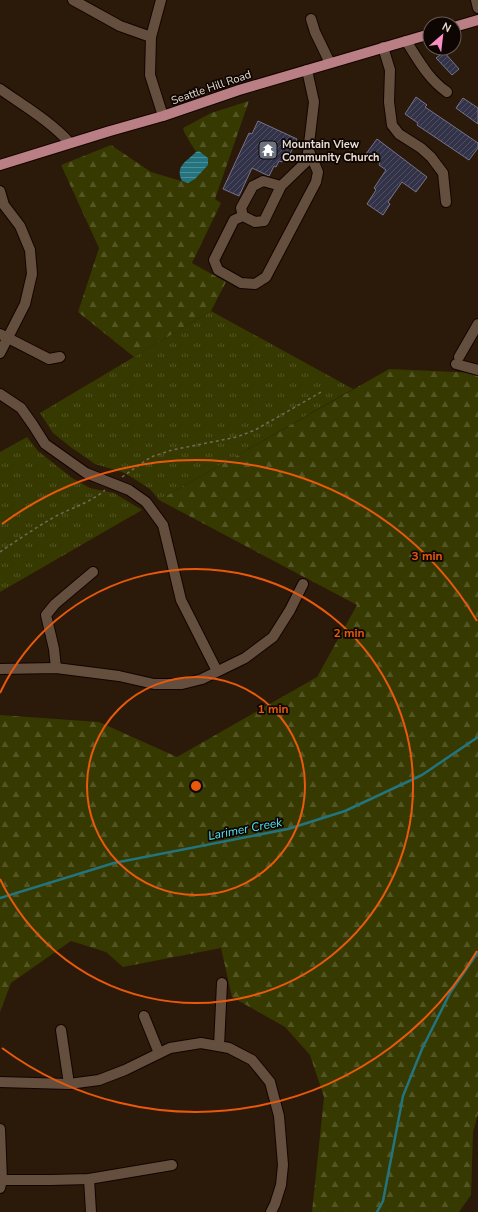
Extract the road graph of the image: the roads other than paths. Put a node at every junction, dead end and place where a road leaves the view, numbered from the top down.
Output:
1 (73, 0) edge
2 (161, 0) edge
3 (476, 0) edge
4 (478, 8) edge
5 (312, 19) dead end
6 (478, 20) edge
7 (462, 25) edge
8 (422, 36) edge
9 (152, 37) junction
10 (406, 41) junction
11 (383, 47) junction
12 (330, 63) junction
13 (307, 70) junction
14 (0, 89) edge
15 (447, 92) dead end
16 (163, 116) junction
17 (70, 143) junction
18 (309, 152) junction
19 (0, 165) edge
20 (281, 186) junction
21 (0, 191) edge
22 (446, 202) dead end
23 (244, 216) junction
24 (478, 324) edge
25 (475, 336) edge
26 (4, 337) edge
27 (0, 353) edge
28 (60, 357) dead end
29 (478, 370) edge
30 (0, 394) edge
31 (93, 572) dead end
32 (303, 584) dead end
33 (56, 668) junction
34 (0, 669) edge
35 (217, 671) junction
36 (222, 983) dead end
37 (144, 1016) dead end
38 (62, 1030) dead end
39 (219, 1046) junction
40 (159, 1053) junction
41 (0, 1082) edge
42 (69, 1084) junction
43 (0, 1129) edge
44 (172, 1165) dead end
45 (89, 1179) junction
46 (1, 1184) edge
47 (91, 1212) edge
48 (271, 1212) edge

1 - 9 street
2 - 9 street
3 - 4 street
5 - 12 street
6 - 7 main road
8 - 10 main road, Seattle Hill Road
9 - 16 street
10 - 11 main road, Seattle Hill Road
10 - 15 street
11 - 12 main road, Seattle Hill Road
11 - 22 street
12 - 13 main road, Seattle Hill Road
13 - 16 main road, Seattle Hill Road
13 - 18 street
14 - 17 street
16 - 17 main road, Seattle Hill Road
17 - 19 main road, Seattle Hill Road
18 - 20 street
18 - 23 street
20 - 23 street
20 - 23 street
21 - 26 street
24 - 25 street
25 - 29 street
26 - 27 street
26 - 28 street
30 - 35 street
31 - 33 street
32 - 35 street
33 - 34 street
33 - 35 street
36 - 39 street
37 - 40 street
38 - 42 street
39 - 40 street
39 - 48 street
40 - 42 street
41 - 42 street
43 - 46 street
44 - 45 street
45 - 46 street
45 - 47 street

